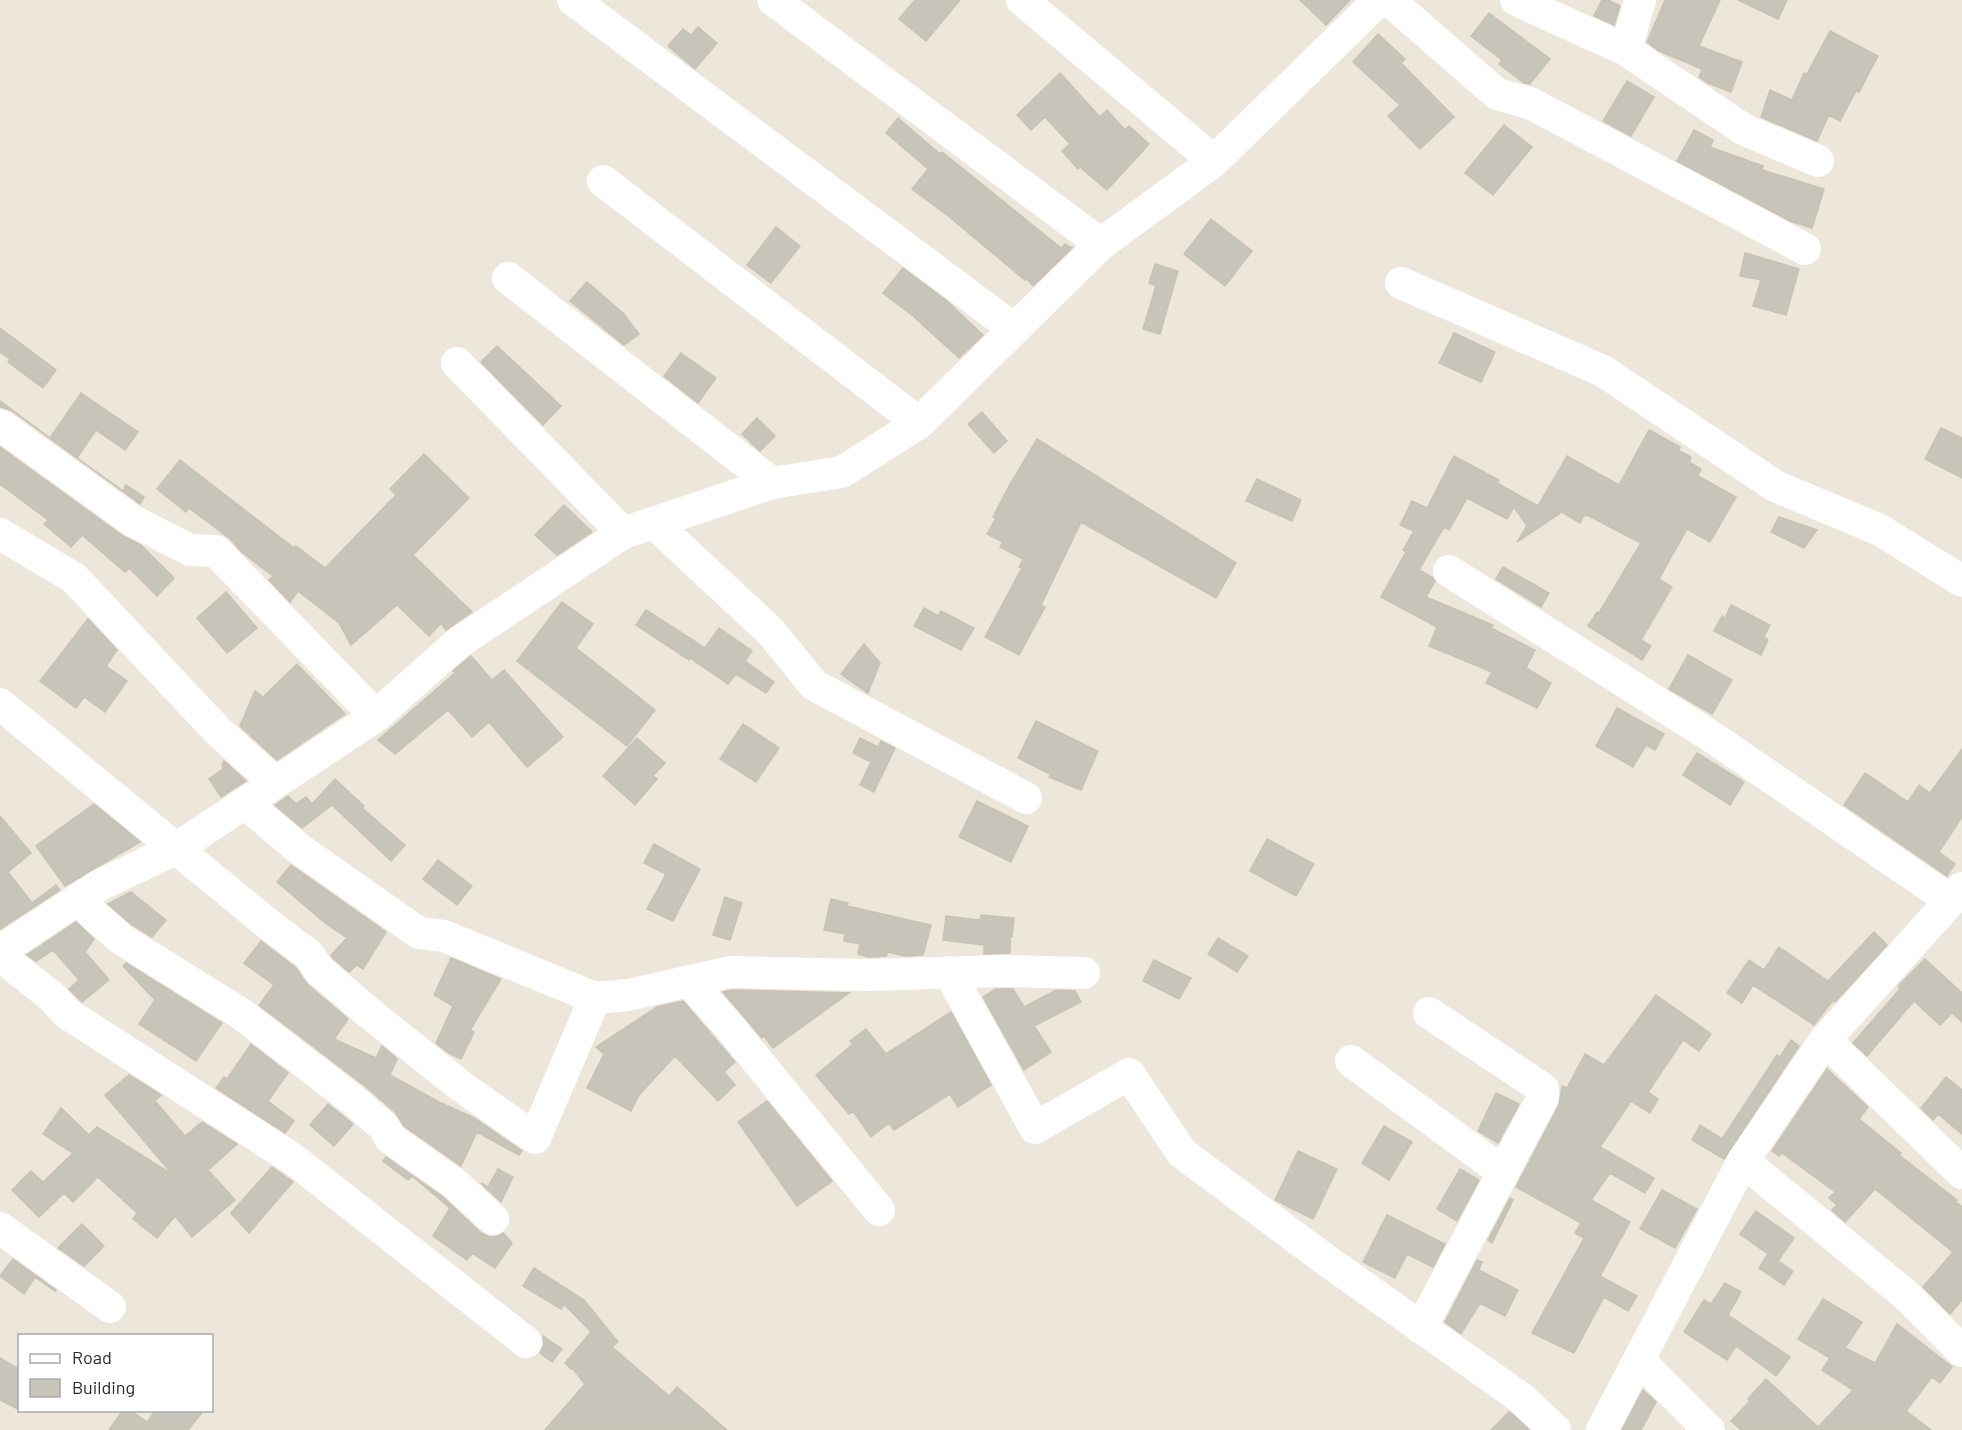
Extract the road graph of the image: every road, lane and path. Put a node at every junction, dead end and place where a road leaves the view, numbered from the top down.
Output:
1 (573, 0) edge
2 (773, 0) edge
3 (1022, 0) edge
4 (1379, 0) edge
5 (1389, 0) edge
6 (1516, 0) edge
7 (1640, 0) edge
8 (1626, 50) junction
9 (1214, 161) junction
10 (1818, 161) dead end
11 (603, 181) dead end
12 (1101, 244) junction
13 (1805, 249) dead end
14 (508, 278) dead end
15 (1401, 283) dead end
16 (1014, 329) junction
17 (457, 363) dead end
18 (919, 423) junction
19 (0, 425) edge
20 (772, 483) junction
21 (654, 523) junction
22 (623, 533) junction
23 (0, 534) edge
24 (1449, 571) dead end
25 (1962, 581) edge
26 (0, 704) edge
27 (376, 716) junction
28 (275, 783) junction
29 (1026, 798) dead end
30 (245, 803) junction
31 (177, 848) junction
32 (1956, 894) edge
33 (79, 898) junction
34 (0, 951) edge
35 (0, 956) edge
36 (949, 972) junction
37 (1084, 973) dead end
38 (688, 981) junction
39 (595, 998) junction
40 (1429, 1014) dead end
41 (1825, 1040) junction
42 (1351, 1061) dead end
43 (1743, 1161) junction
44 (1503, 1172) junction
45 (1962, 1173) edge
46 (879, 1210) dead end
47 (493, 1220) dead end
48 (0, 1228) edge
49 (110, 1307) dead end
50 (1421, 1328) junction
51 (526, 1342) dead end
52 (1962, 1352) edge
53 (1639, 1360) junction
54 (1555, 1430) edge
55 (1602, 1430) edge
56 (1708, 1430) edge

1 - 16 street
2 - 12 street
3 - 9 street
4 - 9 street
5 - 13 street
6 - 8 street
7 - 8 street
8 - 10 street
9 - 12 street
11 - 18 street
12 - 16 street
14 - 20 street
15 - 25 street
16 - 18 street
17 - 22 street
18 - 20 street
19 - 27 street
20 - 21 street
21 - 22 street
21 - 29 street
22 - 27 street
23 - 28 street
24 - 32 street
26 - 31 street
27 - 28 street
28 - 30 street
30 - 31 street
30 - 39 street
31 - 33 street
31 - 39 street
32 - 41 street
33 - 34 street
33 - 47 street
35 - 51 street
36 - 37 street
36 - 38 street
36 - 50 street
38 - 39 street
38 - 46 street
40 - 44 street
41 - 43 street
41 - 45 street
42 - 44 street
43 - 52 street
43 - 53 street
44 - 50 street
48 - 49 street
50 - 54 street
53 - 55 street
53 - 56 street

